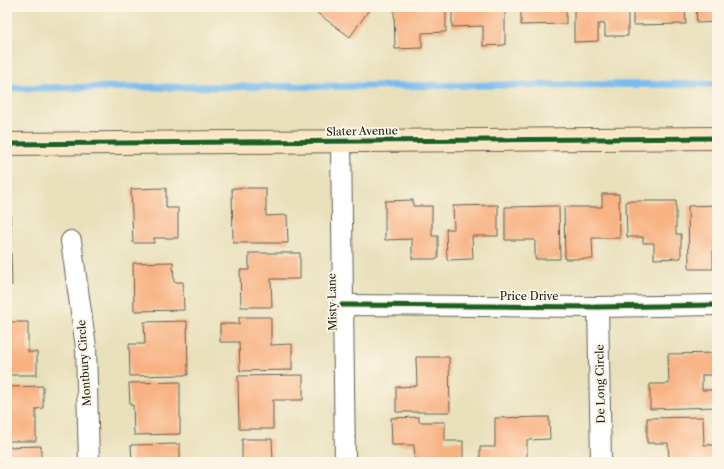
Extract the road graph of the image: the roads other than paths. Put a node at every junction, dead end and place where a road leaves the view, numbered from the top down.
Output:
1 (717, 138) edge
2 (340, 141) junction
3 (7, 144) edge
4 (72, 241) dead end
5 (342, 305) junction
6 (717, 305) edge
7 (598, 307) junction
8 (89, 462) edge
9 (345, 462) edge
10 (601, 462) edge

1 - 2 street, Slater Avenue
2 - 3 street, Slater Avenue
2 - 5 street, Misty Lane
4 - 8 street, Montbury Circle
5 - 7 street, Price Drive
5 - 9 street, Misty Lane
6 - 7 street, Price Drive
7 - 10 street, De Long Circle

